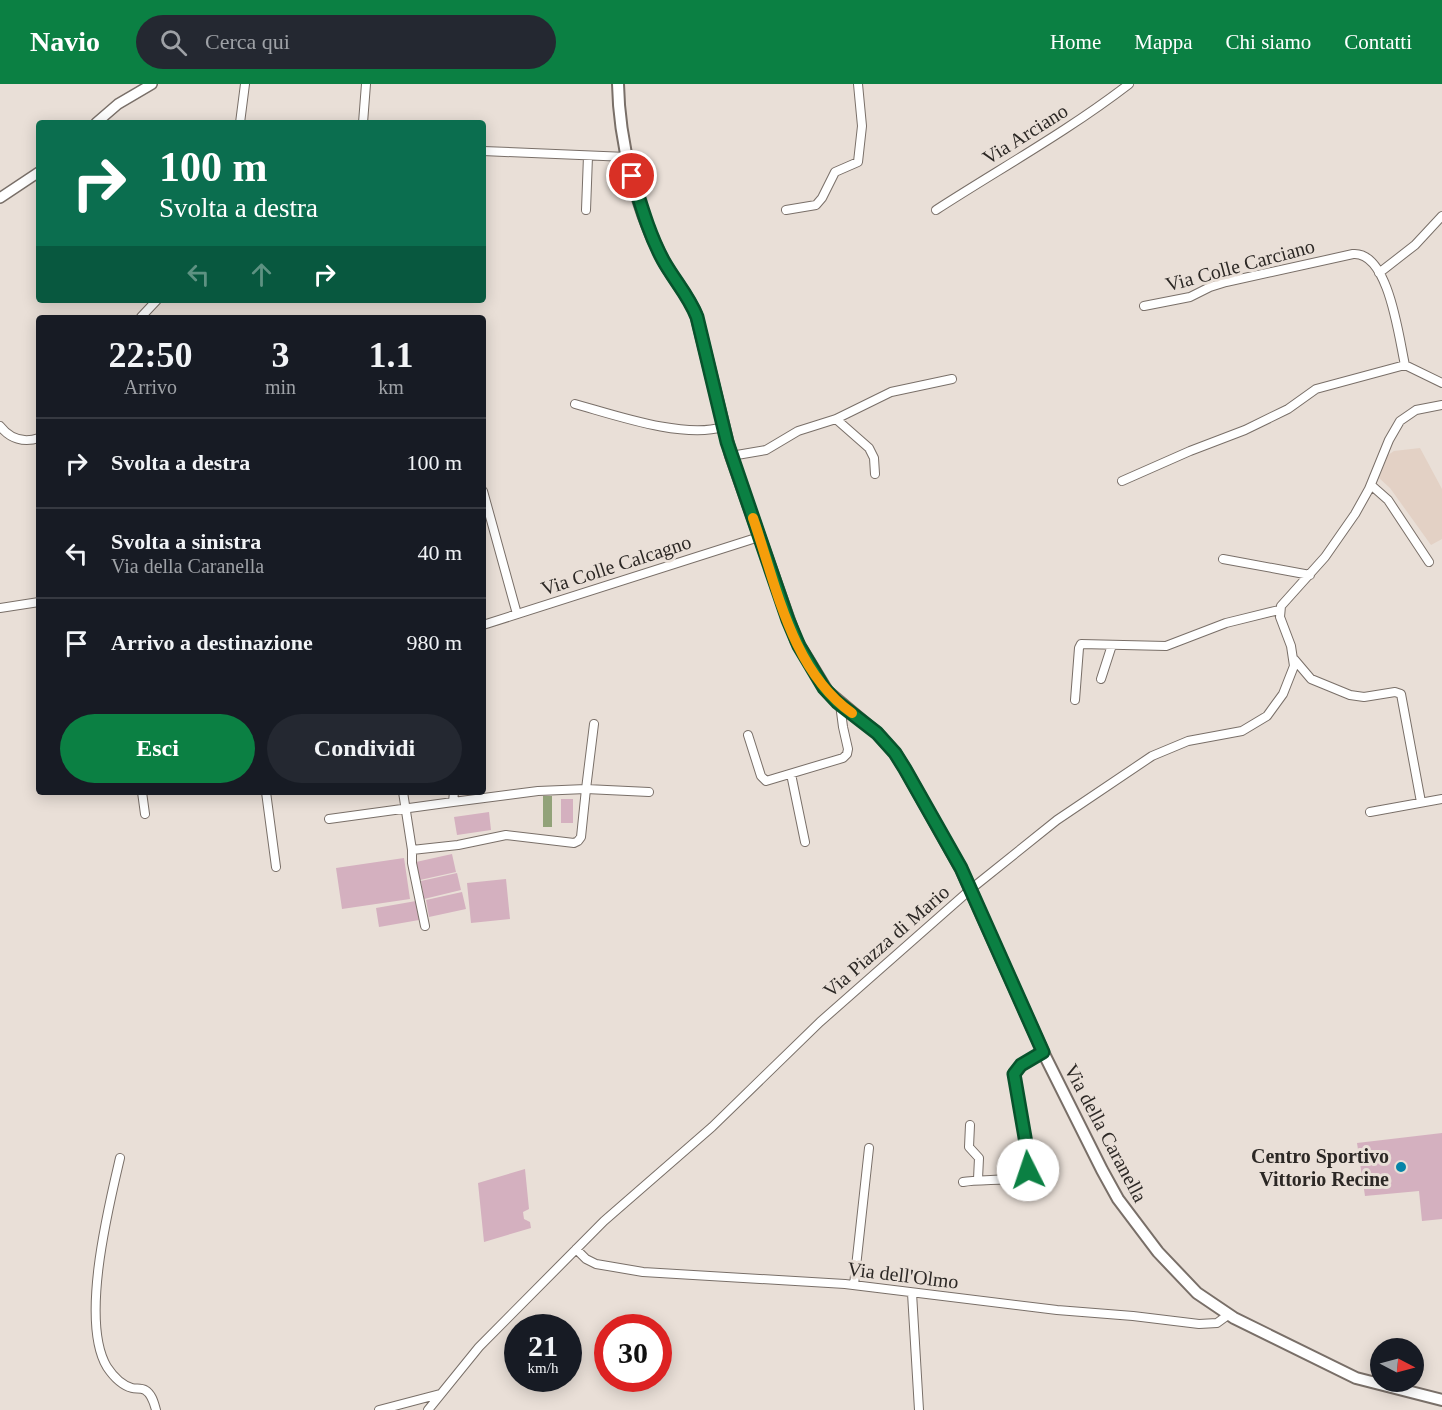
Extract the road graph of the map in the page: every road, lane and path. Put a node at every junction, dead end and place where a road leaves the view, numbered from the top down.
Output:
1 (152, 84) edge
2 (245, 84) edge
3 (366, 84) edge
4 (618, 84) edge
5 (858, 84) edge
6 (1129, 84) edge
7 (99, 120) edge
8 (240, 120) edge
9 (363, 120) edge
10 (486, 151) edge
11 (588, 156) junction
12 (627, 157) junction
13 (36, 174) edge
14 (0, 198) edge
15 (586, 210) dead end
16 (786, 210) dead end
17 (936, 210) dead end
18 (1442, 216) edge
19 (1379, 273) junction
20 (154, 303) edge
21 (1144, 306) dead end
22 (143, 315) edge
23 (1405, 365) junction
24 (952, 379) dead end
25 (1442, 383) edge
26 (575, 405) dead end
27 (1442, 405) edge
28 (836, 419) junction
29 (0, 426) edge
30 (723, 427) junction
31 (36, 439) edge
32 (731, 456) junction
33 (875, 474) dead end
34 (1122, 481) dead end
35 (1371, 485) junction
36 (486, 502) edge
37 (759, 537) junction
38 (1223, 559) dead end
39 (1429, 562) dead end
40 (1310, 575) junction
41 (36, 602) edge
42 (0, 608) edge
43 (1279, 610) junction
44 (517, 614) junction
45 (486, 624) edge
46 (1112, 645) junction
47 (1294, 659) junction
48 (1101, 679) dead end
49 (1075, 700) dead end
50 (840, 704) junction
51 (594, 724) dead end
52 (748, 735) dead end
53 (790, 774) junction
54 (586, 789) junction
55 (649, 792) dead end
56 (142, 795) edge
57 (266, 795) edge
58 (404, 795) edge
59 (454, 795) edge
60 (1442, 799) edge
61 (453, 802) junction
62 (1421, 802) junction
63 (406, 809) junction
64 (1370, 812) dead end
65 (145, 814) dead end
66 (329, 819) dead end
67 (805, 842) dead end
68 (412, 850) junction
69 (276, 867) dead end
70 (971, 889) junction
71 (425, 926) dead end
72 (1043, 1052) junction
73 (970, 1125) dead end
74 (869, 1148) dead end
75 (120, 1158) dead end
76 (978, 1179) junction
77 (963, 1182) dead end
78 (576, 1249) junction
79 (854, 1286) junction
80 (912, 1293) junction
81 (1228, 1315) junction
82 (440, 1394) junction
83 (1442, 1400) edge
84 (156, 1410) edge
85 (379, 1410) edge
86 (428, 1410) edge
87 (919, 1410) edge

1 - 7 street
2 - 8 street
3 - 9 street
4 - 12 main road, Via della Caranella
5 - 16 street
6 - 17 street, Via Arciano
10 - 11 street
11 - 12 street
11 - 15 street
12 - 30 main road, Via della Caranella
13 - 14 street
18 - 19 street
19 - 21 street, Via Colle Carciano
19 - 23 street, Via Colle Carciano
20 - 22 street
23 - 25 street
23 - 34 street
24 - 28 street
26 - 30 street
27 - 35 street
28 - 32 street
28 - 33 street
29 - 31 street
30 - 32 main road, Via della Caranella
32 - 37 main road, Via della Caranella
35 - 39 street
35 - 40 street
36 - 44 street
37 - 44 street, Via Colle Calcagno
37 - 50 main road, Via della Caranella
38 - 40 street
40 - 43 street
41 - 42 street
43 - 46 street
43 - 47 street
44 - 45 street, Via Colle Calcagno
46 - 48 street
46 - 49 street
47 - 62 street
47 - 70 street, Via Piazza di Mario
50 - 53 street
50 - 70 main road, Via della Caranella
51 - 54 street
52 - 53 street
53 - 67 street
54 - 55 street
54 - 61 street
54 - 68 street
56 - 65 street
57 - 69 street
58 - 63 street
59 - 61 street
60 - 62 street
61 - 63 street
62 - 64 street
63 - 66 street
63 - 68 street
68 - 71 street
70 - 72 main road, Via della Caranella
70 - 78 street, Via Piazza di Mario
72 - 76 street
72 - 81 main road, Via della Caranella
73 - 76 street
74 - 79 street
75 - 84 street
76 - 77 street
78 - 79 street, Via dell'Olmo
78 - 82 street, Via Piazza di Mario
79 - 80 street, Via dell'Olmo
80 - 81 street, Via dell'Olmo
80 - 87 street
81 - 83 main road, Via della Caranella
82 - 85 street
82 - 86 street, Via Piazza di Mario

